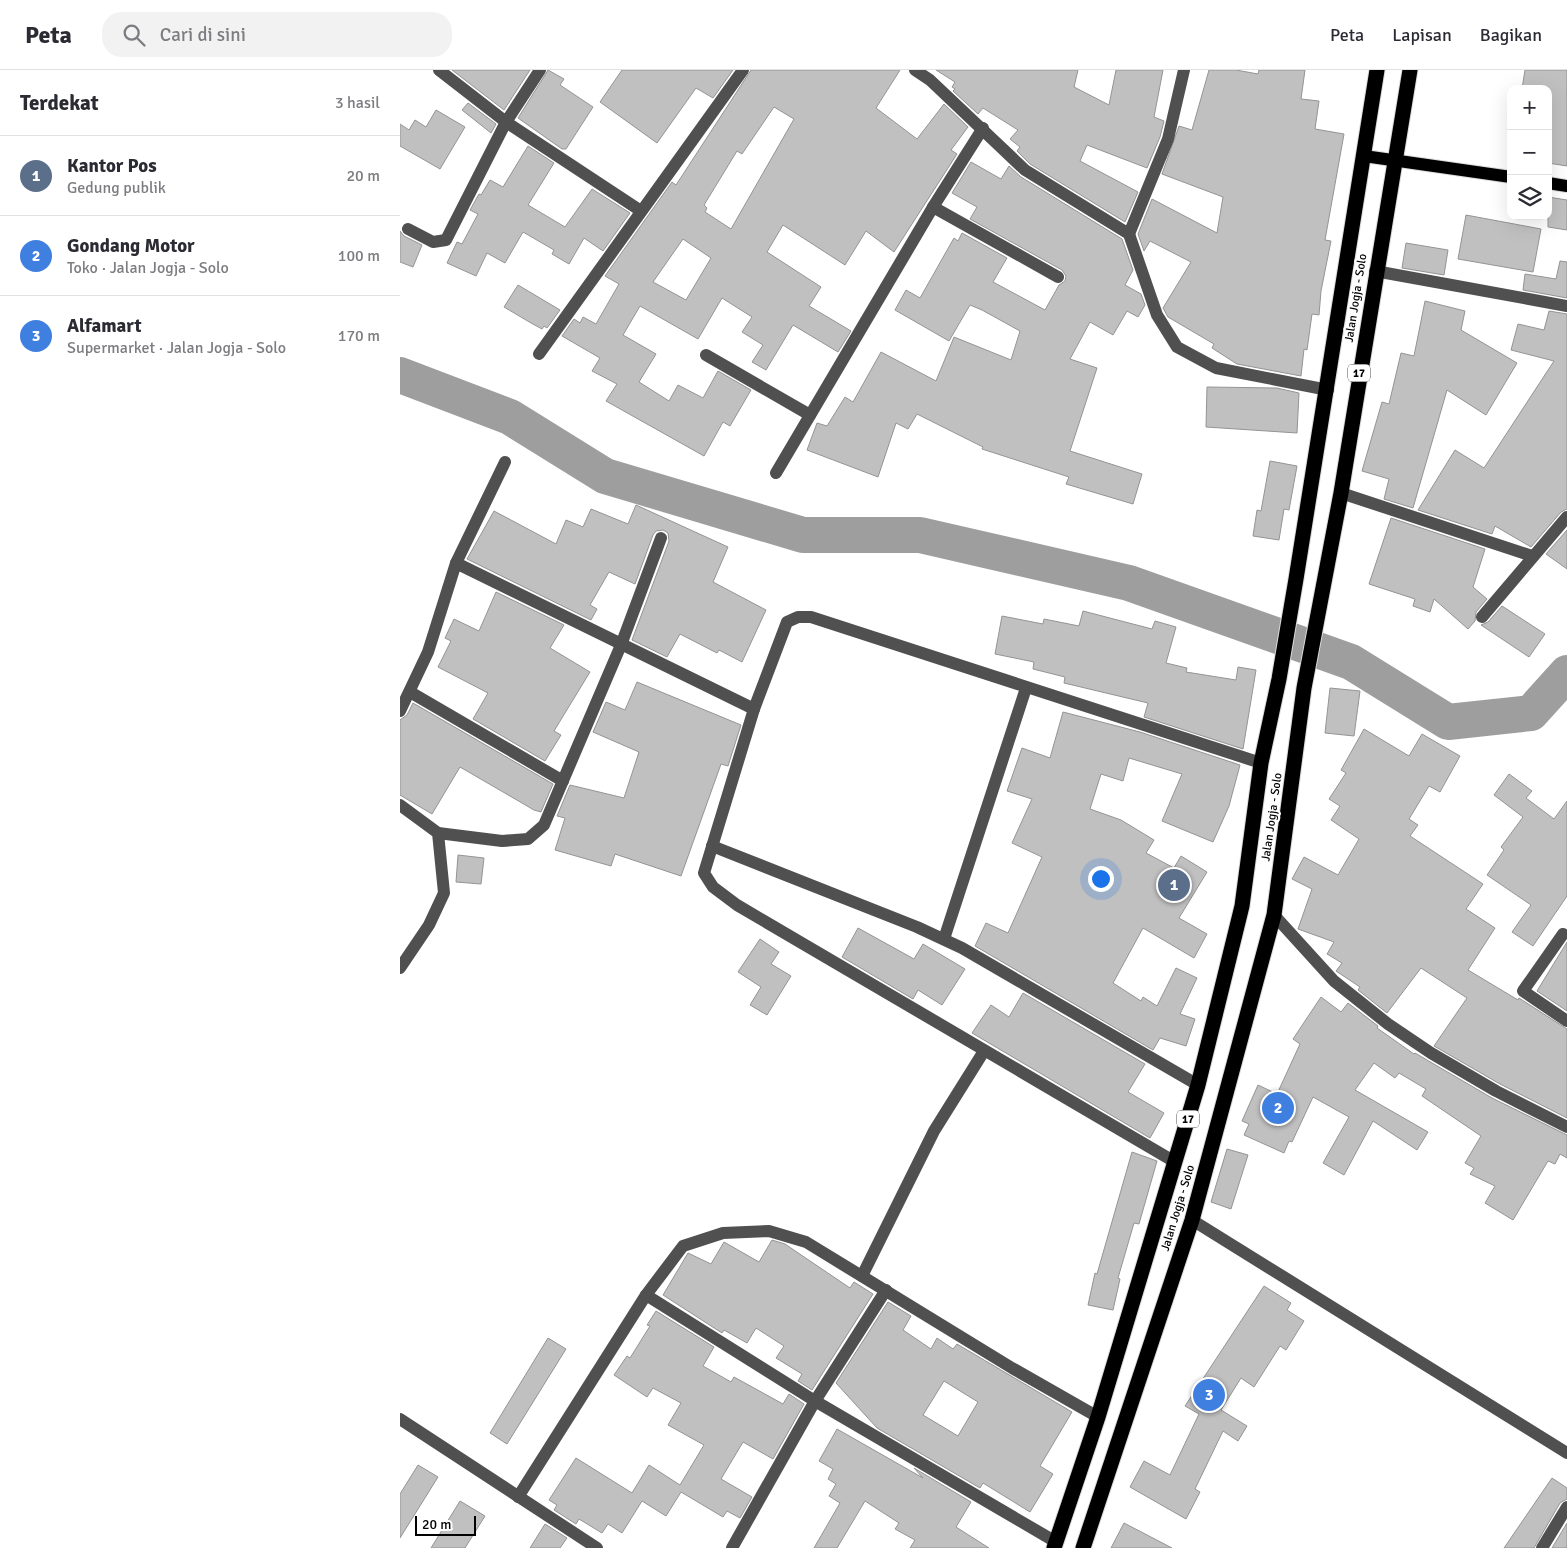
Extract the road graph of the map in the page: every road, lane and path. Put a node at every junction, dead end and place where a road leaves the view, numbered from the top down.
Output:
1 (439, 70) edge
2 (540, 70) edge
3 (743, 70) edge
4 (915, 70) edge
5 (1184, 70) edge
6 (1378, 70) edge
7 (1410, 70) edge
8 (506, 122) junction
9 (983, 128) junction
10 (1364, 156) junction
11 (1394, 160) junction
12 (1507, 177) edge
13 (1552, 184) edge
14 (1567, 186) edge
15 (933, 207) junction
16 (641, 211) junction
17 (408, 229) dead end
18 (1129, 234) junction
19 (1375, 271) junction
20 (1058, 276) dead end
21 (1567, 306) edge
22 (539, 354) dead end
23 (706, 356) dead end
24 (1328, 390) junction
25 (810, 415) junction
26 (505, 462) dead end
27 (776, 473) dead end
28 (1341, 493) junction
29 (1567, 517) edge
30 (661, 538) dead end
31 (1532, 556) junction
32 (456, 563) junction
33 (1482, 617) dead end
34 (621, 645) junction
35 (1026, 688) junction
36 (410, 692) junction
37 (754, 709) junction
38 (400, 711) edge
39 (1261, 763) junction
40 (563, 781) junction
41 (400, 805) edge
42 (438, 833) junction
43 (712, 846) junction
44 (1274, 916) junction
45 (1562, 934) dead end
46 (944, 939) junction
47 (400, 968) edge
48 (1567, 1021) edge
49 (984, 1051) junction
50 (1198, 1085) junction
51 (1567, 1126) edge
52 (1175, 1162) junction
53 (1192, 1220) junction
54 (862, 1276) junction
55 (886, 1290) junction
56 (646, 1294) junction
57 (816, 1401) junction
58 (1098, 1417) junction
59 (400, 1419) edge
60 (1567, 1453) edge
61 (518, 1498) junction
62 (1567, 1507) edge
63 (1055, 1545) edge
64 (596, 1548) edge
65 (732, 1548) edge
66 (1082, 1548) edge
67 (1542, 1548) edge

1 - 8 street
2 - 8 street
3 - 16 street
4 - 9 street
5 - 18 street
6 - 10 highway, Jalan Jogja - Solo / 17
7 - 11 highway, Jalan Jogja - Solo / 17
8 - 16 street
8 - 17 street
9 - 15 street
9 - 18 street
10 - 11 main road
10 - 24 highway, Jalan Jogja - Solo / 17
11 - 12 main road
11 - 19 highway, Jalan Jogja - Solo / 17
13 - 14 main road
15 - 20 street
15 - 25 street
16 - 22 street
18 - 24 street
19 - 21 street
19 - 28 highway, Jalan Jogja - Solo / 17
23 - 25 street
24 - 39 highway, Jalan Jogja - Solo / 17
25 - 27 street
26 - 32 street
28 - 31 street
28 - 44 highway, Jalan Jogja - Solo / 17
29 - 31 street
30 - 34 street
31 - 33 street
32 - 34 street
32 - 36 street
34 - 37 street
34 - 40 street
35 - 37 street
35 - 39 street
35 - 46 street
36 - 38 street
36 - 40 street
37 - 43 street
39 - 50 highway, Jalan Jogja - Solo / 17
40 - 42 street
41 - 42 street
42 - 47 street
43 - 46 street
43 - 49 street
44 - 51 street
44 - 53 highway, Jalan Jogja - Solo / 17
45 - 48 street
46 - 50 street
49 - 52 street
49 - 54 street
50 - 52 highway, Jalan Jogja - Solo / 17
52 - 58 highway, Jalan Jogja - Solo / 17
53 - 60 street
53 - 66 highway, Jalan Jogja - Solo / 17
54 - 55 street
54 - 56 street
55 - 57 street
55 - 58 street
56 - 57 street
56 - 61 street
57 - 63 street
57 - 65 street
58 - 63 highway, Jalan Jogja - Solo / 17
59 - 61 street
61 - 64 street
62 - 67 street

